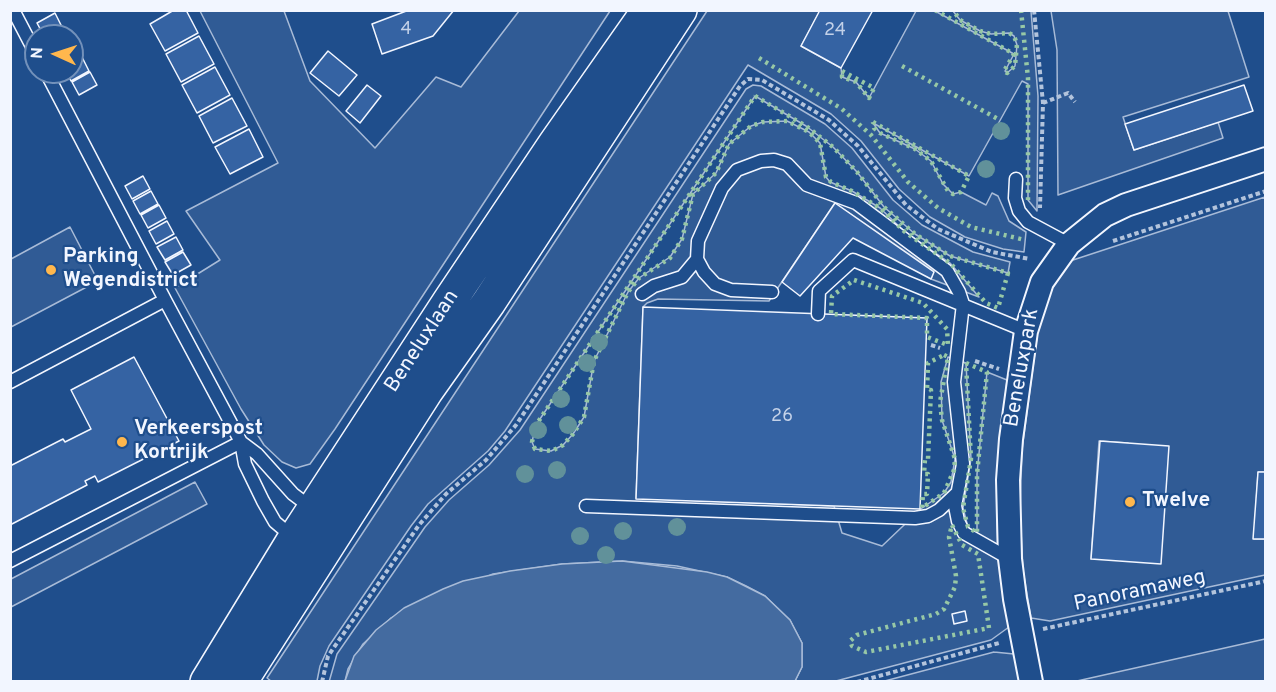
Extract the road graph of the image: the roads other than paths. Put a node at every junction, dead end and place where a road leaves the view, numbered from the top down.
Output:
1 (13, 10) edge
2 (671, 14) edge
3 (24, 31) edge
4 (52, 84) edge
5 (1266, 159) edge
6 (1016, 179) dead end
7 (1069, 244) junction
8 (698, 259) junction
9 (772, 292) dead end
10 (642, 294) dead end
11 (165, 300) junction
12 (963, 304) junction
13 (818, 314) dead end
14 (1026, 331) junction
15 (10, 382) edge
16 (241, 442) junction
17 (957, 492) junction
18 (586, 506) dead end
19 (315, 532) junction
20 (1010, 559) junction
21 (10, 561) edge
22 (207, 681) edge
23 (240, 681) edge
24 (1031, 681) edge

1 - 3 lane
2 - 19 main road, Beneluxlaan
4 - 11 lane
5 - 7 street, Beneluxpark
6 - 7 lane
7 - 14 street, Beneluxpark
8 - 9 lane
8 - 10 lane
8 - 12 lane
11 - 15 lane
11 - 16 lane
12 - 13 lane
12 - 14 lane
12 - 17 lane
14 - 20 street, Beneluxpark
16 - 19 lane
16 - 19 lane
16 - 21 lane
17 - 18 lane
17 - 20 lane
19 - 22 main road, Beneluxlaan
19 - 23 main road, Beneluxlaan
20 - 24 street, Beneluxpark

